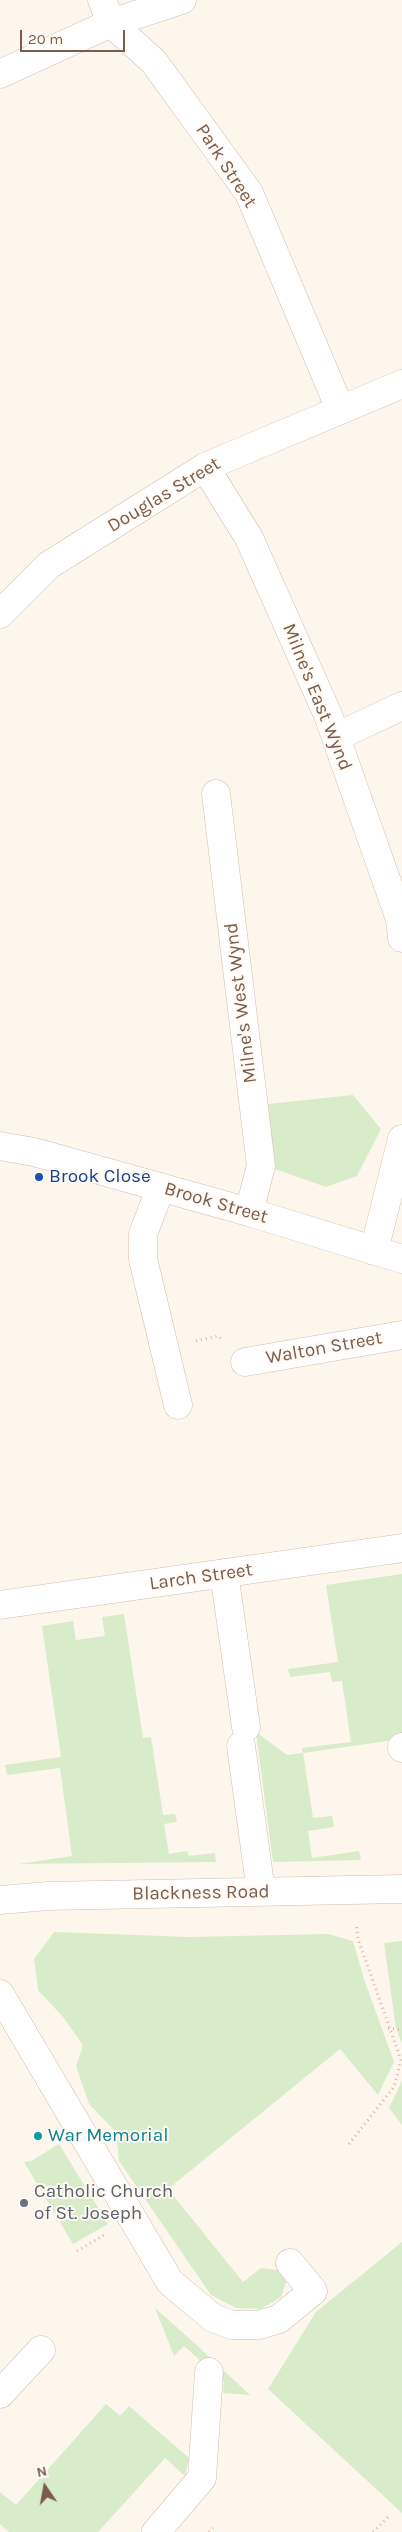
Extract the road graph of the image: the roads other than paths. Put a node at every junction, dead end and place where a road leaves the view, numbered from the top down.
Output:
1 (182, 0) edge
2 (107, 12) edge
3 (0, 74) edge
4 (402, 384) edge
5 (340, 409) junction
6 (205, 467) junction
7 (0, 614) edge
8 (402, 706) edge
9 (336, 737) junction
10 (216, 794) dead end
11 (402, 938) edge
12 (402, 1139) edge
13 (0, 1146) edge
14 (161, 1187) junction
15 (249, 1212) junction
16 (374, 1251) junction
17 (402, 1259) edge
18 (402, 1334) edge
19 (245, 1362) road end
20 (178, 1405) dead end
21 (402, 1548) edge
22 (224, 1574) junction
23 (0, 1605) edge
24 (402, 1889) edge
25 (261, 1892) junction
26 (0, 1900) edge
27 (0, 1994) edge
28 (290, 2263) dead end
29 (40, 2350) dead end
30 (209, 2372) dead end
31 (0, 2394) edge
32 (156, 2532) edge

1 - 2 street
2 - 3 street
2 - 5 street, Park Street
4 - 5 street, Douglas Street
5 - 6 street, Douglas Street
6 - 7 street, Douglas Street
6 - 9 street, Milne's East Wynd
8 - 9 street
9 - 11 street, Milne's East Wynd
10 - 15 street, Milne's West Wynd
12 - 16 street
13 - 14 street, Brook Street
14 - 15 street, Brook Street
14 - 20 street
15 - 16 street, Brook Street
16 - 17 street, Brook Street
18 - 19 street, Walton Street
21 - 22 street, Larch Street
22 - 23 street, Larch Street
22 - 25 street
24 - 25 street, Blackness Road
25 - 26 street, Blackness Road
27 - 28 street
29 - 31 street
30 - 32 street

